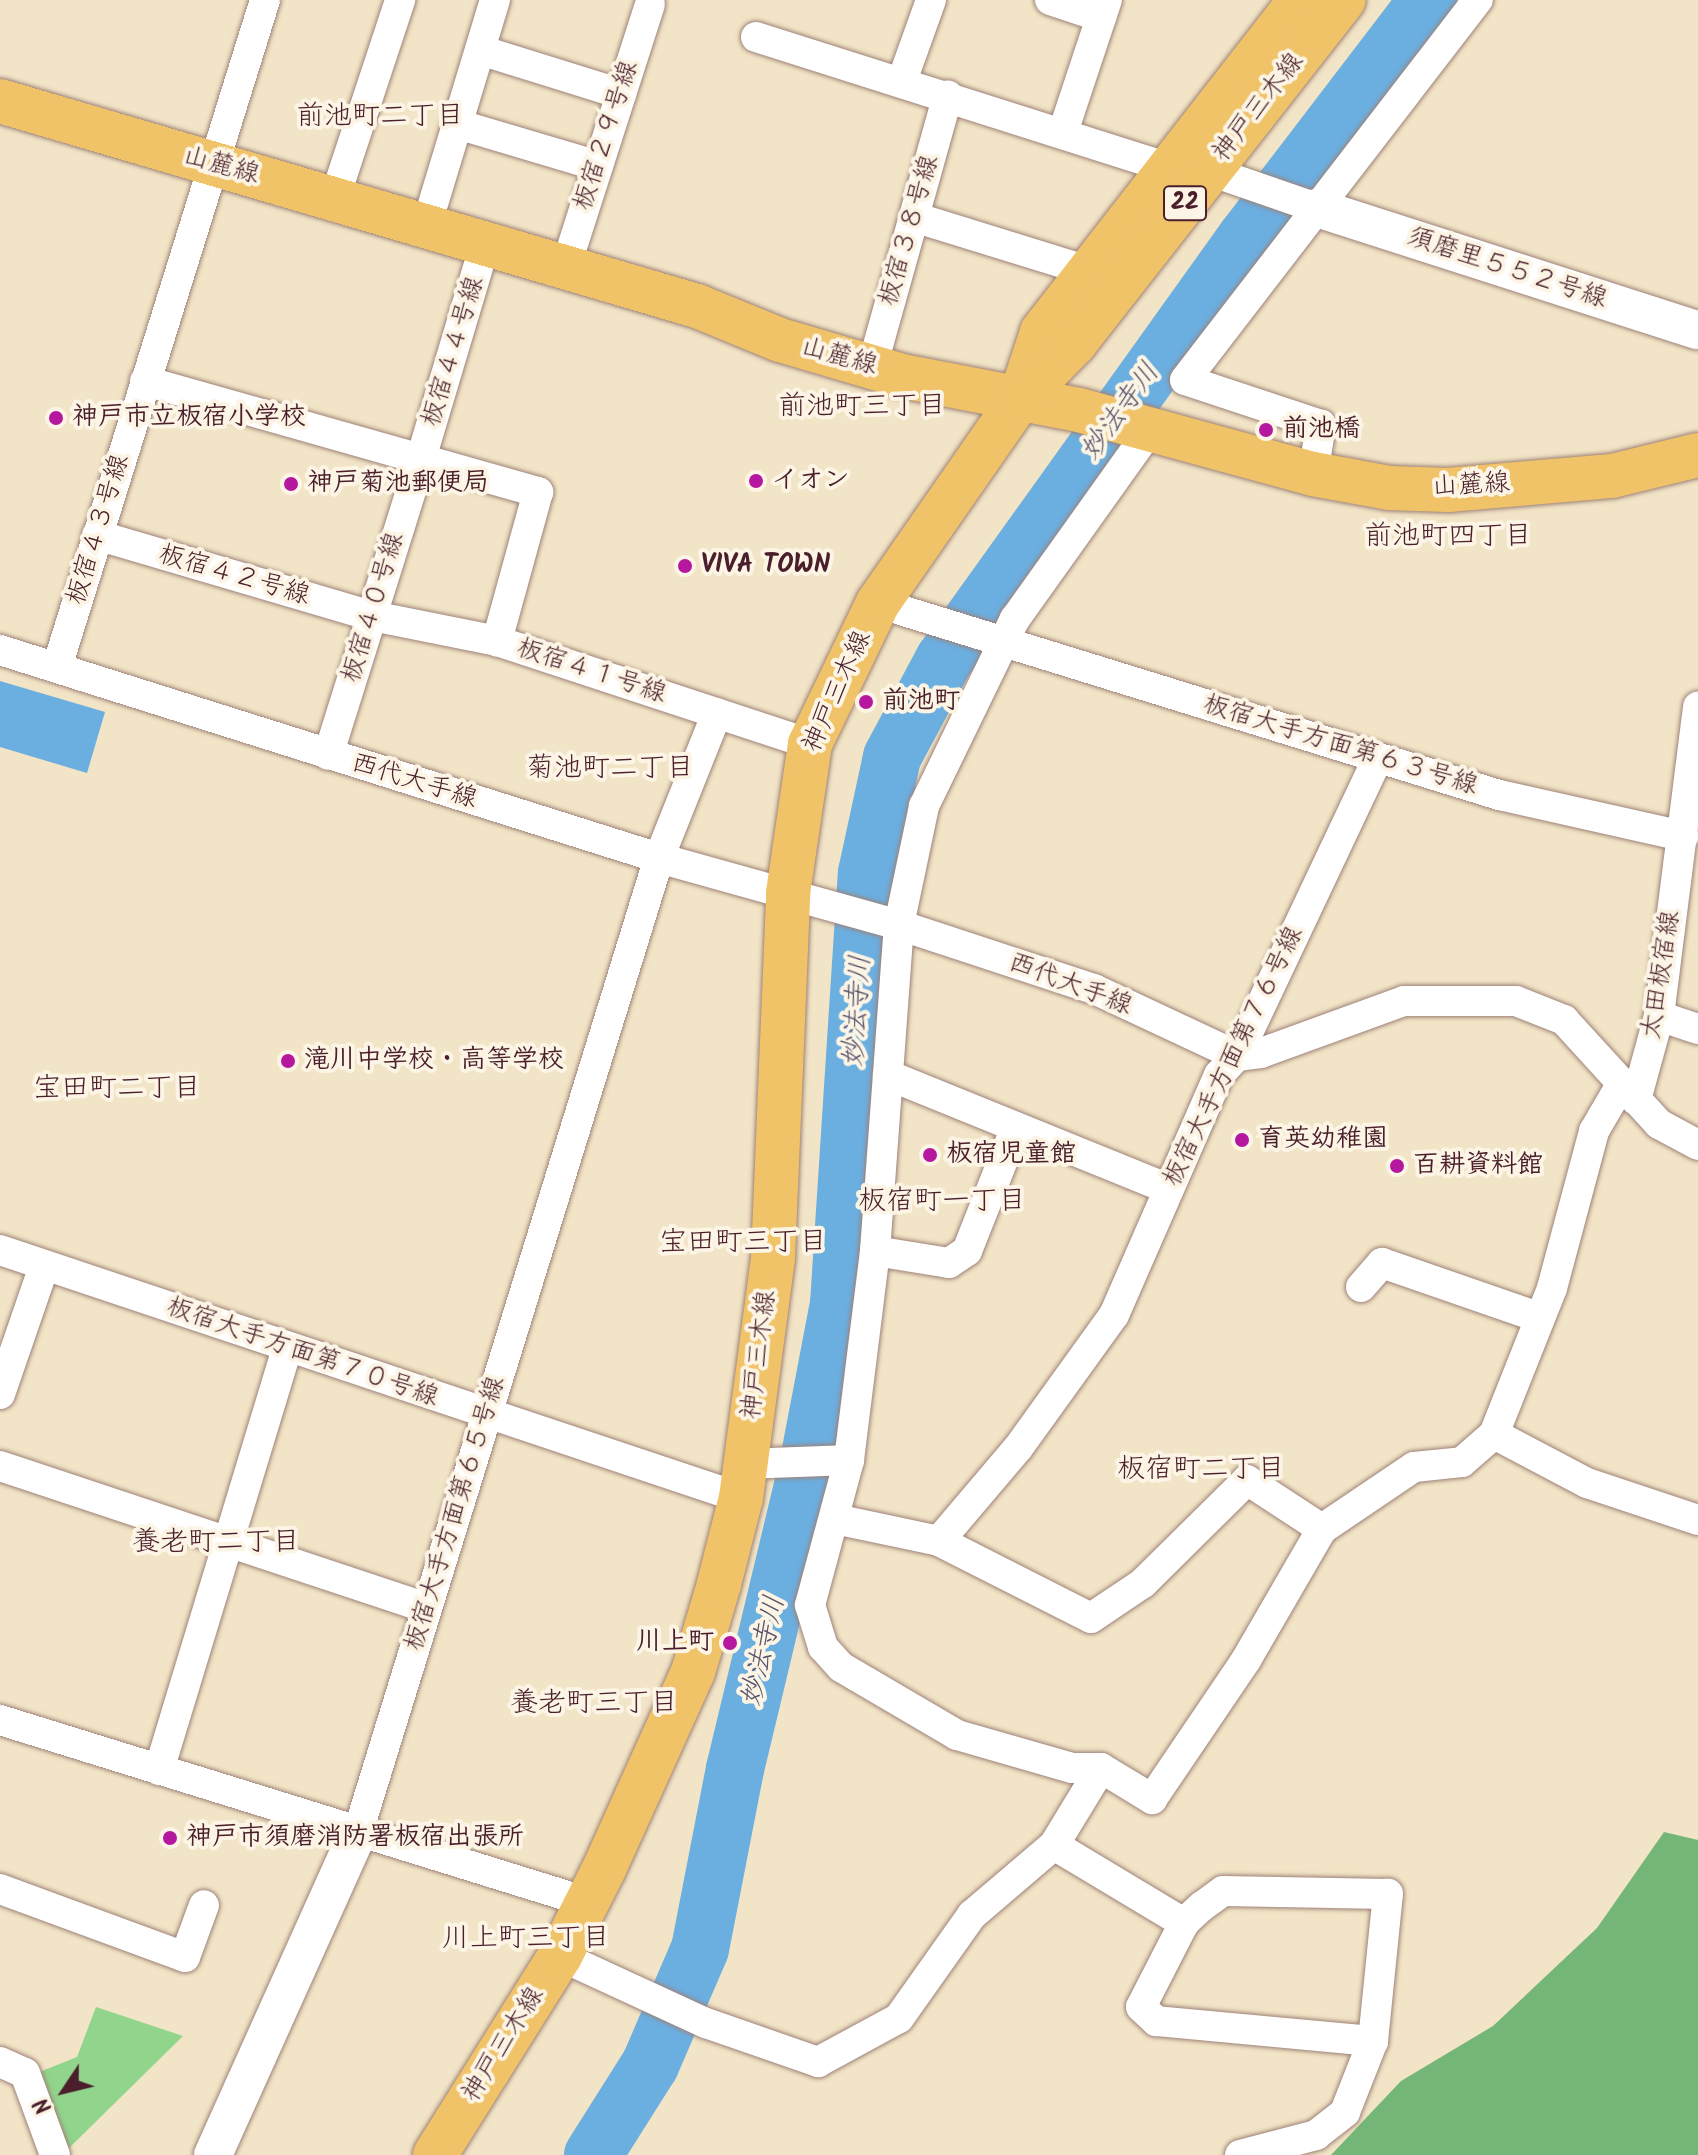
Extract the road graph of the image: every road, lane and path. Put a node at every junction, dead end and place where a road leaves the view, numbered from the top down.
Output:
1 (265, 0) edge
2 (400, 0) edge
3 (495, 0) edge
4 (931, 0) edge
5 (1050, 0) edge
6 (1300, 0) edge
7 (1344, 0) edge
8 (1478, 0) edge
9 (650, 4) dead end
10 (1104, 8) edge
11 (756, 37) dead end
12 (480, 50) junction
13 (902, 81) junction
14 (621, 94) junction
15 (948, 95) junction
16 (0, 101) edge
17 (457, 124) junction
18 (1063, 132) junction
19 (214, 164) junction
20 (598, 166) junction
21 (1208, 174) junction
22 (334, 200) junction
23 (1307, 206) junction
24 (914, 217) junction
25 (426, 227) junction
26 (485, 244) junction
27 (565, 269) junction
28 (1088, 271) junction
29 (1698, 330) edge
30 (872, 367) junction
31 (145, 381) junction
32 (1020, 399) junction
33 (1145, 429) junction
34 (1698, 455) edge
35 (421, 459) junction
36 (1313, 474) junction
37 (97, 535) junction
38 (878, 603) junction
39 (372, 616) junction
40 (497, 641) junction
41 (997, 642) junction
42 (0, 650) edge
43 (57, 667) junction
44 (1698, 706) edge
45 (1698, 712) edge
46 (717, 713) junction
47 (810, 744) junction
48 (328, 755) junction
49 (1378, 758) junction
50 (1683, 836) junction
51 (659, 858) junction
52 (788, 893) junction
53 (895, 924) junction
54 (1659, 1016) junction
55 (1698, 1029) edge
56 (1237, 1056) junction
57 (888, 1075) junction
58 (1629, 1091) junction
59 (1016, 1127) junction
60 (1698, 1145) edge
61 (1169, 1189) junction
62 (0, 1250) edge
63 (875, 1251) junction
64 (44, 1266) junction
65 (1361, 1287) dead end
66 (1538, 1317) junction
67 (287, 1348) junction
68 (0, 1394) edge
69 (486, 1415) junction
70 (1494, 1434) junction
71 (849, 1460) junction
72 (0, 1466) edge
73 (755, 1475) junction
74 (835, 1519) junction
75 (1698, 1520) edge
76 (1322, 1529) junction
77 (228, 1541) junction
78 (939, 1541) junction
79 (427, 1608) junction
80 (0, 1720) edge
81 (1101, 1768) junction
82 (159, 1770) junction
83 (358, 1832) junction
84 (1054, 1845) junction
85 (0, 1889) edge
86 (587, 1902) junction
87 (204, 1905) dead end
88 (1184, 1923) junction
89 (560, 1956) junction
90 (1373, 2041) junction
91 (0, 2062) edge
92 (55, 2155) edge
93 (213, 2155) edge
94 (435, 2155) edge
95 (1240, 2155) edge

1 - 19 street, 板宿４３号線
2 - 22 street
3 - 12 street
4 - 13 street
5 - 10 street
6 - 21 main road, 神戸三木線 / 22
7 - 21 main road, 神戸三木線 / 22
8 - 23 street
9 - 14 street, 板宿２９号線
10 - 18 street
11 - 13 street
12 - 14 street
12 - 17 street
13 - 15 street
14 - 20 street, 板宿２９号線
15 - 18 street
15 - 24 street, 板宿３８号線
16 - 19 main road, 山麓線
17 - 20 street
17 - 25 street
18 - 21 street
19 - 22 main road, 山麓線
19 - 31 street, 板宿４３号線
20 - 27 street, 板宿２９号線
21 - 23 street
21 - 28 main road, 神戸三木線 / 22
21 - 32 main road, 神戸三木線 / 22
22 - 25 main road, 山麓線
23 - 29 street, 須磨里５５２号線
23 - 36 street
24 - 28 street
24 - 30 street, 板宿３８号線
25 - 26 main road, 山麓線
26 - 27 main road, 山麓線
26 - 35 street, 板宿４４号線
27 - 30 main road, 山麓線
28 - 32 main road, 神戸三木線 / 22
30 - 32 main road, 山麓線
31 - 35 street
31 - 37 street, 板宿４３号線
32 - 33 main road, 山麓線
32 - 38 main road, 神戸三木線 / 22
33 - 36 main road, 山麓線
33 - 41 street
34 - 36 main road, 山麓線
35 - 39 street, 板宿４０号線
35 - 40 street, 板宿４１号線
37 - 39 street, 板宿４２号線
37 - 43 street, 板宿４３号線
38 - 41 street, 板宿大手方面第６３号線
38 - 47 main road, 神戸三木線 / 22
39 - 40 street, 板宿４２号線
39 - 48 street, 板宿４０号線
40 - 46 street, 板宿４１号線
41 - 49 street, 板宿大手方面第６３号線
41 - 53 street
42 - 43 street, 西代大手線
43 - 48 street, 西代大手線
44 - 45 street, 太田板宿線
45 - 50 street, 太田板宿線
46 - 47 street, 板宿４１号線
46 - 51 street, 板宿大手方面第６５号線
47 - 52 main road, 神戸三木線 / 22
48 - 51 street, 西代大手線
49 - 50 street, 板宿大手方面第６３号線
49 - 56 street, 板宿大手方面第７６号線
50 - 54 street, 太田板宿線
51 - 52 street, 西代大手線
51 - 69 street, 板宿大手方面第６５号線
52 - 53 street, 西代大手線
52 - 73 main road, 神戸三木線 / 22
53 - 56 street, 西代大手線
53 - 57 street
54 - 55 street
54 - 58 street, 太田板宿線
56 - 58 street
56 - 61 street, 板宿大手方面第７６号線
57 - 59 street
57 - 63 street
58 - 60 street
58 - 66 street, 太田板宿線
59 - 61 street
59 - 63 street
61 - 78 street, 板宿大手方面第７６号線
62 - 64 street, 板宿大手方面第７０号線
63 - 71 street
64 - 67 street, 板宿大手方面第７０号線
64 - 68 street
65 - 66 street
66 - 70 street, 太田板宿線
67 - 69 street, 板宿大手方面第７０号線
67 - 77 street
69 - 73 street, 板宿大手方面第７０号線
69 - 79 street, 板宿大手方面第６５号線
70 - 75 street
70 - 76 street
71 - 73 street, 板宿大手方面第７０号線
71 - 74 street
72 - 77 street
73 - 86 main road, 神戸三木線 / 22
74 - 78 street
74 - 81 street
76 - 78 street
76 - 81 street
77 - 79 street
77 - 82 street
79 - 83 street, 板宿大手方面第６５号線
80 - 82 street
81 - 84 street
82 - 83 street
83 - 86 street
83 - 93 street, 板宿大手方面第６５号線
84 - 88 street
84 - 89 street
85 - 87 street
86 - 89 main road, 神戸三木線 / 22
88 - 90 street
88 - 90 street
89 - 94 main road, 神戸三木線 / 22
90 - 95 street
91 - 92 street

